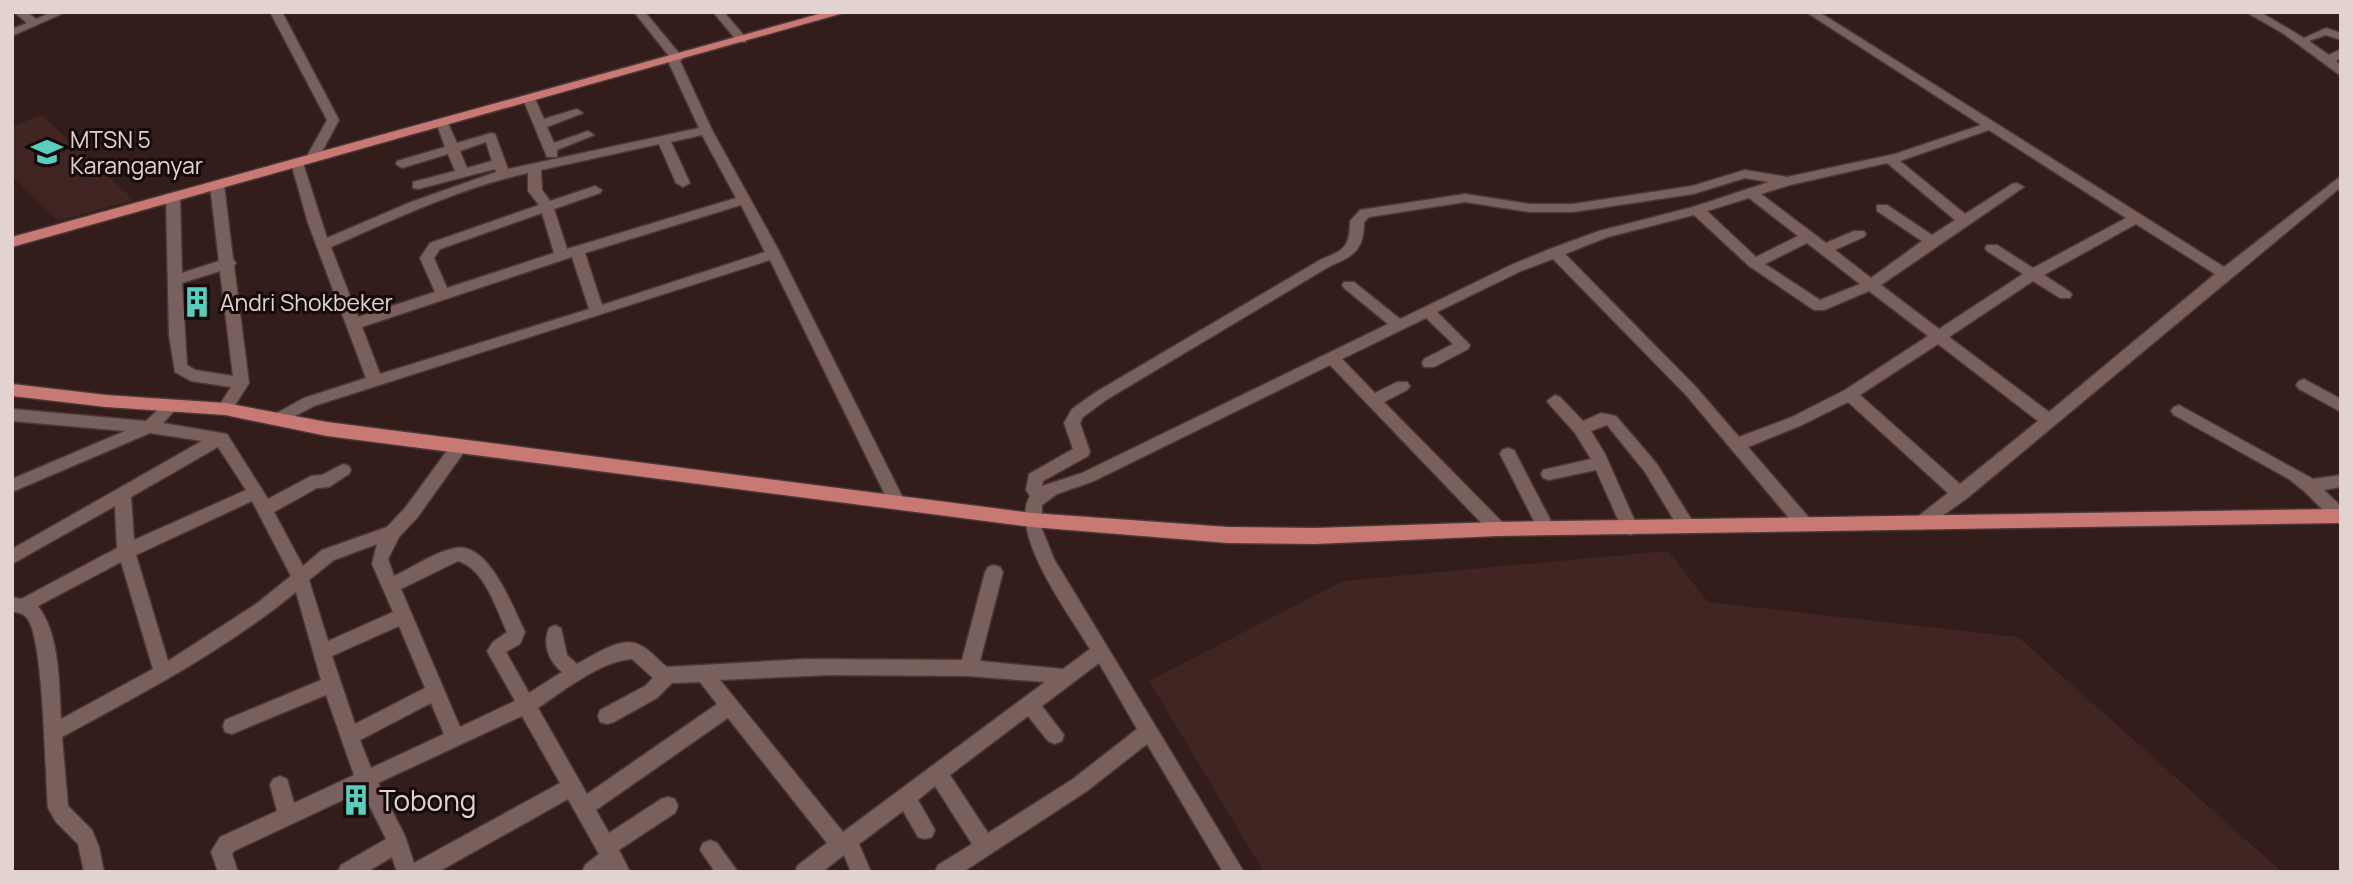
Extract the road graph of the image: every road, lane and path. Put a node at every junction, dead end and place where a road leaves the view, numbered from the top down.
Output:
1 (19, 12) edge
2 (61, 12) edge
3 (276, 12) edge
4 (639, 12) edge
5 (718, 12) edge
6 (841, 12) edge
7 (1811, 12) edge
8 (2251, 12) edge
9 (35, 23) junction
10 (12, 33) edge
11 (2341, 37) edge
12 (2310, 38) dead end
13 (742, 40) junction
14 (2341, 52) edge
15 (675, 59) junction
16 (2329, 61) junction
17 (2341, 72) edge
18 (529, 99) junction
19 (577, 113) dead end
20 (442, 122) junction
21 (539, 125) junction
22 (1990, 126) junction
23 (706, 130) junction
24 (588, 135) dead end
25 (664, 141) junction
26 (451, 149) junction
27 (312, 159) junction
28 (1890, 159) junction
29 (297, 163) junction
30 (401, 164) dead end
31 (534, 167) junction
32 (502, 169) junction
33 (463, 173) junction
34 (2341, 180) edge
35 (1787, 181) junction
36 (683, 183) dead end
37 (217, 185) junction
38 (418, 185) dead end
39 (2017, 187) dead end
40 (595, 190) dead end
41 (1752, 194) junction
42 (173, 197) junction
43 (744, 200) junction
44 (546, 205) junction
45 (1882, 208) dead end
46 (1698, 210) junction
47 (2135, 219) junction
48 (1965, 221) junction
49 (1859, 234) dead end
50 (1808, 237) junction
51 (1932, 241) junction
52 (12, 242) edge
53 (323, 246) junction
54 (1992, 248) dead end
55 (1825, 249) junction
56 (578, 251) junction
57 (1555, 252) junction
58 (773, 254) junction
59 (562, 256) junction
60 (229, 263) junction
61 (1754, 263) junction
62 (2223, 273) junction
63 (2032, 275) junction
64 (175, 279) junction
65 (1872, 284) junction
66 (1349, 285) dead end
67 (443, 294) junction
68 (2065, 295) dead end
69 (597, 312) junction
70 (1428, 312) junction
71 (354, 324) junction
72 (1398, 325) junction
73 (1938, 337) junction
74 (1331, 357) junction
75 (1429, 363) dead end
76 (375, 382) junction
77 (241, 383) junction
78 (2304, 385) dead end
79 (1402, 386) dead end
80 (15, 394) edge
81 (1850, 394) junction
82 (1373, 400) junction
83 (1555, 401) dead end
84 (2341, 406) edge
85 (225, 409) junction
86 (2179, 411) dead end
87 (12, 415) edge
88 (160, 417) junction
89 (281, 418) junction
90 (2048, 419) junction
91 (1581, 429) junction
92 (221, 438) junction
93 (1738, 444) junction
94 (455, 452) junction
95 (1508, 454) dead end
96 (1601, 463) junction
97 (344, 470) dead end
98 (1549, 474) dead end
99 (2341, 481) edge
100 (12, 486) edge
101 (2311, 486) junction
102 (256, 492) junction
103 (123, 494) junction
104 (1960, 494) junction
105 (1040, 495) junction
106 (896, 500) junction
107 (265, 509) junction
108 (2341, 516) edge
109 (1922, 523) junction
110 (1805, 525) junction
111 (1034, 527) junction
112 (1686, 527) junction
113 (1546, 528) junction
114 (1630, 528) junction
115 (1498, 529) junction
116 (393, 532) junction
117 (126, 551) junction
118 (12, 557) edge
119 (994, 572) dead end
120 (300, 577) junction
121 (391, 586) junction
122 (18, 605) edge
123 (403, 616) junction
124 (555, 633) dead end
125 (322, 652) junction
126 (1100, 652) junction
127 (969, 668) junction
128 (163, 674) junction
129 (704, 674) junction
130 (573, 675) junction
131 (667, 676) junction
132 (1068, 678) junction
133 (331, 684) junction
134 (436, 691) junction
135 (526, 705) junction
136 (1030, 705) junction
137 (730, 706) junction
138 (607, 716) dead end
139 (232, 726) dead end
140 (1150, 730) junction
141 (51, 734) junction
142 (351, 735) junction
143 (1055, 735) dead end
144 (455, 737) junction
145 (939, 773) junction
146 (365, 778) junction
147 (280, 785) dead end
148 (571, 787) junction
149 (906, 798) junction
150 (668, 806) dead end
151 (582, 808) junction
152 (288, 815) junction
153 (925, 830) dead end
154 (398, 844) junction
155 (845, 844) junction
156 (985, 844) junction
157 (710, 850) dead end
158 (613, 858) edge
159 (1232, 871) edge
160 (94, 872) edge
161 (228, 872) edge
162 (348, 872) edge
163 (407, 872) edge
164 (418, 872) edge
165 (593, 872) edge
166 (728, 872) edge
167 (805, 872) edge
168 (861, 872) edge
169 (945, 872) edge

1 - 9 street
2 - 9 street
3 - 27 street
4 - 15 street
5 - 13 street
6 - 13 main road
7 - 22 street
8 - 16 street
9 - 10 street
11 - 12 street
13 - 15 main road
14 - 16 street
15 - 18 main road
15 - 23 street
16 - 17 street
18 - 20 main road
18 - 21 street
19 - 21 street
20 - 26 street
20 - 27 main road
21 - 24 street
22 - 28 street
22 - 47 street
23 - 25 street
23 - 43 street
25 - 31 street
25 - 36 street
26 - 30 street
26 - 32 street
26 - 33 street
27 - 29 main road
28 - 35 street
28 - 48 street
29 - 37 main road
29 - 53 street
31 - 32 street
31 - 44 street
32 - 33 street
32 - 53 street
33 - 38 street
34 - 62 street
35 - 41 street
35 - 105 street
37 - 42 main road
37 - 60 street
39 - 48 street
40 - 44 street
41 - 46 street
41 - 50 street
42 - 52 main road
42 - 64 street
43 - 56 street
43 - 58 street
44 - 59 street
44 - 67 street
45 - 51 street
46 - 57 street
46 - 61 street
47 - 62 street
47 - 63 street
48 - 51 street
49 - 55 street
50 - 55 street
50 - 61 street
51 - 65 street
53 - 71 street
54 - 63 street
55 - 65 street
56 - 59 street
56 - 69 street
57 - 70 street
57 - 93 street
58 - 69 street
58 - 106 street
59 - 67 street
60 - 64 street
60 - 77 street
61 - 65 street
62 - 90 street
63 - 68 street
63 - 73 street
64 - 77 street
65 - 73 street
66 - 72 street
67 - 71 street
69 - 76 street
70 - 72 street
70 - 75 street
71 - 76 street
72 - 74 street
73 - 81 street
73 - 90 street
74 - 82 street
74 - 105 street
76 - 89 street
77 - 85 street
78 - 84 street
79 - 82 street
80 - 88 main road
81 - 93 street
81 - 104 street
82 - 115 street
83 - 91 street
85 - 88 main road
85 - 89 main road
86 - 101 street
87 - 88 street
88 - 92 street
88 - 100 street
89 - 94 main road
90 - 104 street
91 - 96 street
91 - 112 street
92 - 102 street
92 - 103 street
93 - 110 street
94 - 106 main road
94 - 116 street
95 - 113 street
96 - 98 street
96 - 114 street
97 - 107 street
99 - 101 street
101 - 108 street
102 - 107 street
102 - 117 street
103 - 117 street
103 - 118 street
104 - 109 street
105 - 111 street
106 - 111 main road
107 - 120 street
108 - 109 main road
109 - 110 main road
110 - 112 main road
111 - 115 main road
111 - 126 street
112 - 114 main road
113 - 114 main road
113 - 115 main road
116 - 120 street
116 - 121 street
117 - 122 street
117 - 128 street
119 - 127 street
120 - 125 street
120 - 128 street
121 - 123 street
121 - 135 street
122 - 141 street
123 - 125 street
123 - 134 street
124 - 130 street
125 - 133 street
126 - 132 street
126 - 140 street
127 - 129 street
127 - 132 street
128 - 141 street
129 - 131 street
129 - 137 street
130 - 131 street
130 - 135 street
131 - 138 street
132 - 136 street
133 - 139 street
133 - 142 street
134 - 142 street
134 - 144 street
135 - 144 street
135 - 148 street
136 - 143 street
136 - 145 street
137 - 151 street
137 - 155 street
140 - 156 street
140 - 159 street
141 - 160 street
142 - 146 street
144 - 146 street
145 - 149 street
145 - 156 street
146 - 152 street
146 - 154 street
147 - 152 street
148 - 151 street
148 - 164 street
149 - 153 street
149 - 155 street
150 - 158 street
151 - 158 street
152 - 161 street
154 - 162 street
154 - 163 street
155 - 167 street
155 - 168 street
156 - 169 street
157 - 166 street
158 - 165 street

